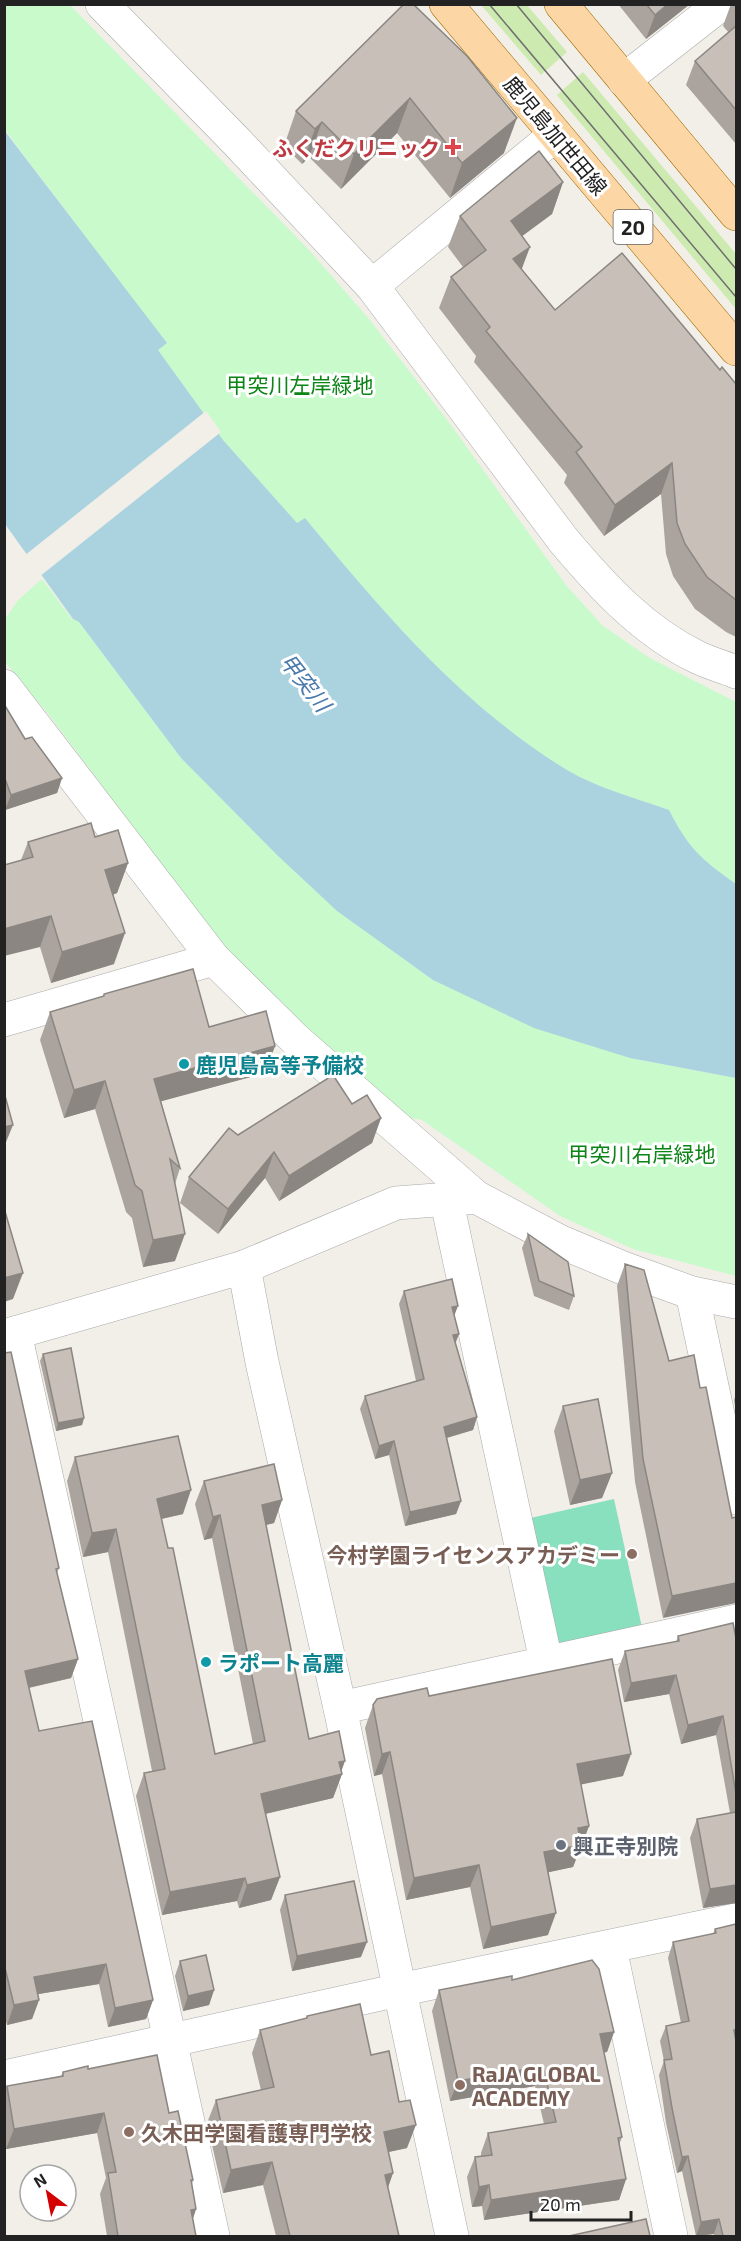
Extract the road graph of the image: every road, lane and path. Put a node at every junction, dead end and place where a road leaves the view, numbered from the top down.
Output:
1 (102, 4) edge
2 (446, 4) edge
3 (561, 4) edge
4 (722, 4) edge
5 (624, 80) junction
6 (555, 135) junction
7 (736, 214) edge
8 (372, 286) junction
9 (736, 349) edge
10 (736, 672) edge
11 (4, 686) edge
12 (214, 959) junction
13 (4, 1020) edge
14 (461, 1197) junction
15 (244, 1267) junction
16 (692, 1293) junction
17 (736, 1302) edge
18 (10, 1335) edge
19 (736, 1498) edge
20 (736, 1621) edge
21 (546, 1661) junction
22 (340, 1708) junction
23 (736, 1920) edge
24 (610, 1948) junction
25 (399, 1990) junction
26 (171, 2042) junction
27 (4, 2077) edge
28 (213, 2236) edge
29 (452, 2236) edge
30 (671, 2236) edge

1 - 8 street
2 - 6 main road, 鹿児島加世田線 / 20
3 - 5 main road
4 - 5 street
5 - 7 main road
6 - 8 street
6 - 9 main road, 鹿児島加世田線 / 20
8 - 10 street
11 - 12 street
12 - 13 street
12 - 14 street
14 - 15 street
14 - 16 street
14 - 21 street
15 - 18 street
15 - 22 street
16 - 17 street
16 - 19 street
18 - 26 street
20 - 21 street
21 - 22 street
22 - 25 street
23 - 24 street
24 - 25 street
24 - 30 street
25 - 26 street
25 - 29 street
26 - 27 street
26 - 28 street

